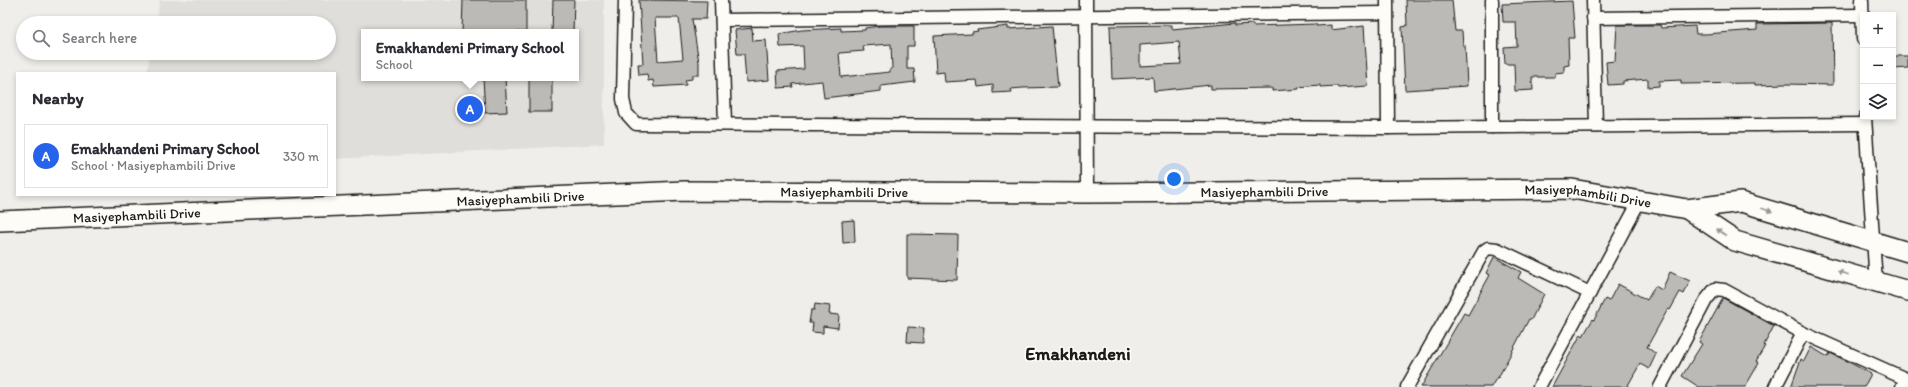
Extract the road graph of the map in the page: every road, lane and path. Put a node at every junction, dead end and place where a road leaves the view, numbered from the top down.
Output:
1 (625, 0) edge
2 (721, 0) edge
3 (1086, 0) edge
4 (1387, 0) edge
5 (1492, 0) edge
6 (1593, 0) edge
7 (1862, 0) edge
8 (1862, 12) edge
9 (1387, 13) junction
10 (1860, 15) edge
11 (1086, 16) junction
12 (1593, 18) junction
13 (722, 20) junction
14 (1865, 120) edge
15 (725, 124) junction
16 (1088, 125) junction
17 (1596, 126) junction
18 (1492, 127) junction
19 (1388, 128) junction
20 (1087, 192) junction
21 (1640, 200) junction
22 (1687, 209) junction
23 (0, 221) edge
24 (1873, 243) junction
25 (1908, 252) edge
26 (1876, 283) junction
27 (1908, 291) edge
28 (1590, 293) junction
29 (1803, 333) junction
30 (1407, 387) edge
31 (1539, 387) edge
32 (1660, 387) edge
33 (1776, 387) edge
34 (1902, 387) edge

1 - 15 street
2 - 13 street
3 - 11 street
4 - 9 street
5 - 18 street
6 - 12 street
7 - 8 street
9 - 11 street
9 - 19 street
10 - 12 street
11 - 13 street
11 - 16 street
12 - 17 street
13 - 15 street
14 - 17 street
14 - 24 street
15 - 16 street
16 - 19 street
16 - 20 street
17 - 18 street
18 - 19 street
20 - 21 main road, Masiyephambili Drive
20 - 23 main road, Masiyephambili Drive
21 - 22 main road, Masiyephambili Drive
21 - 28 street
22 -> 24 main road, Masiyephambili Drive
26 -> 22 main road, Masiyephambili Drive
24 - 25 main road, Masiyephambili Drive
24 - 26 street
26 - 27 main road, Masiyephambili Drive
28 - 30 street
28 - 31 street
29 - 32 street
29 - 33 street
29 - 34 street

